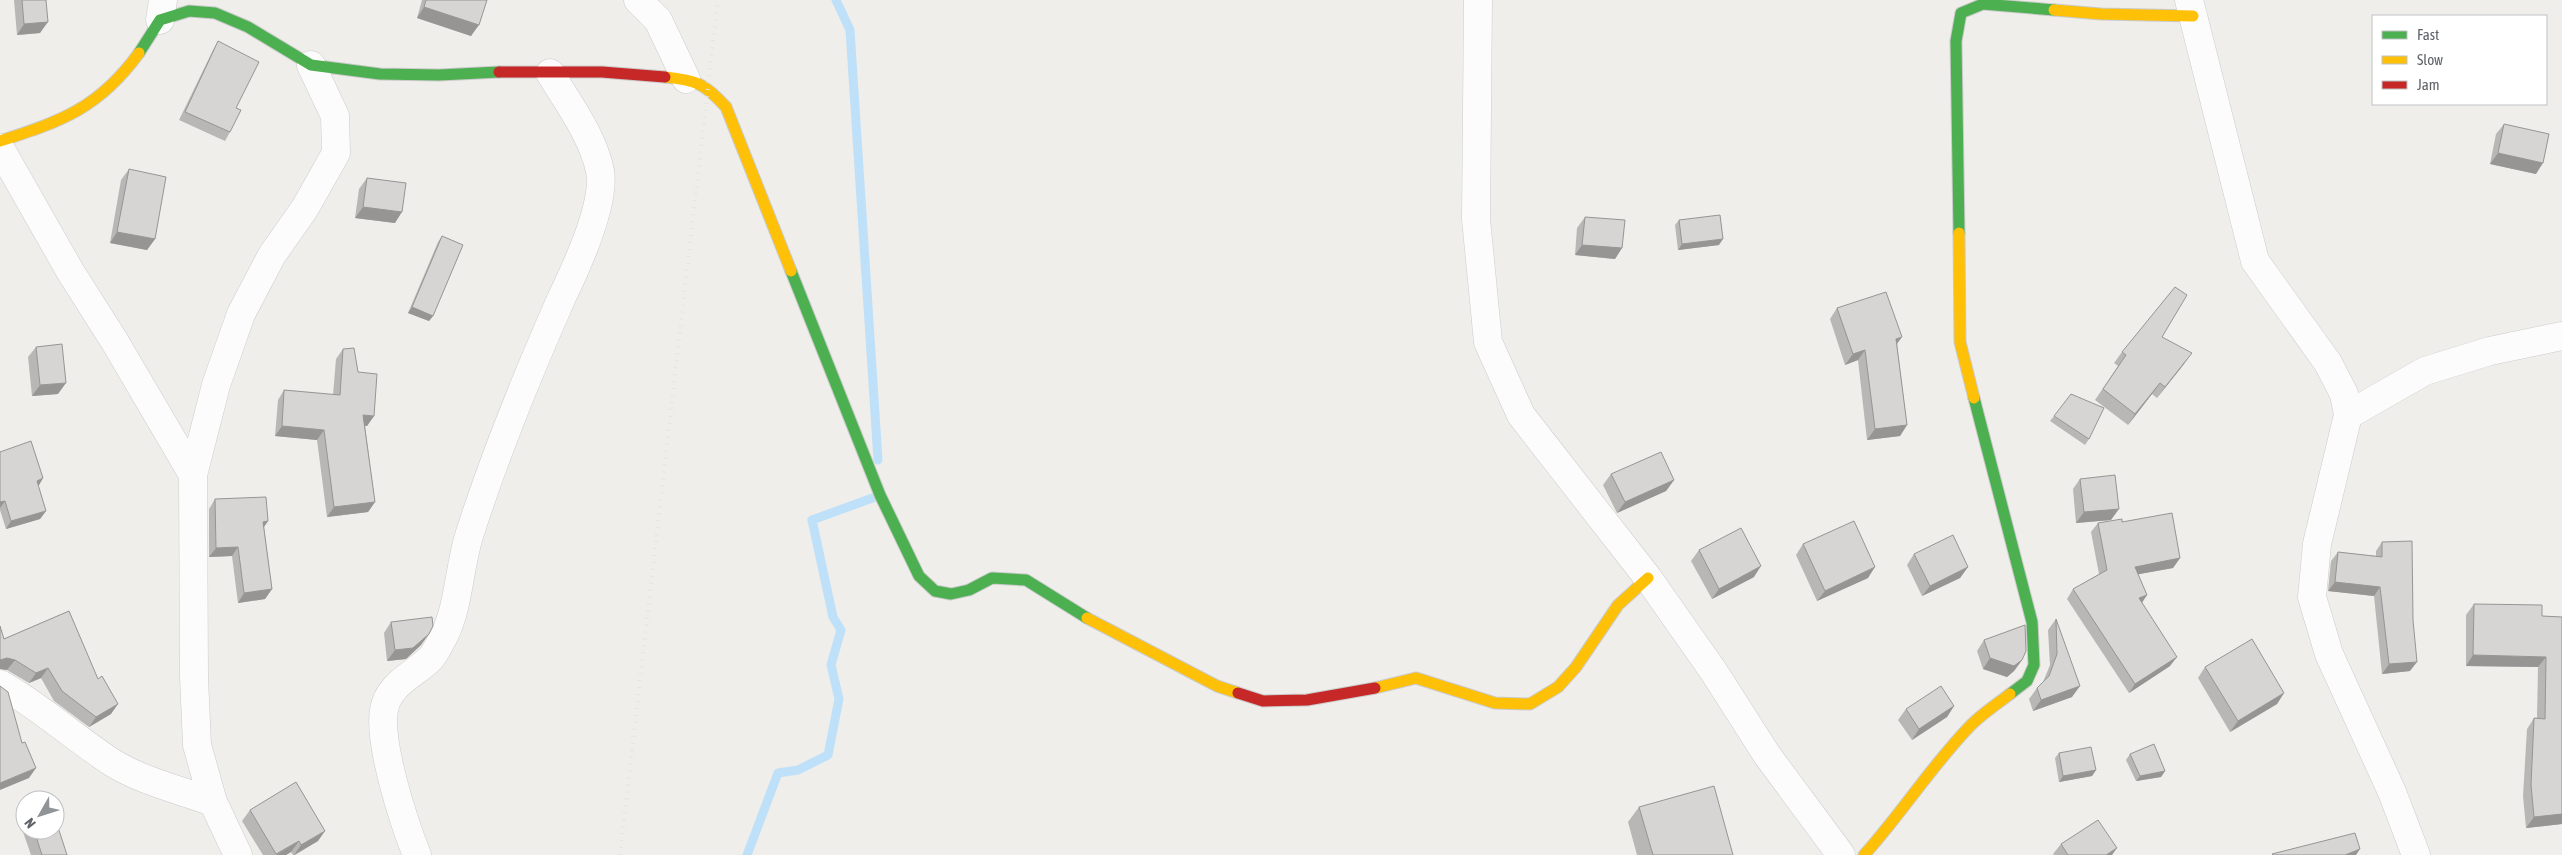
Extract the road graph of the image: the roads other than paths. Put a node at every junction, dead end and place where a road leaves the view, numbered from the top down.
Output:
1 (638, 0) edge
2 (1478, 0) edge
3 (2191, 8) edge
4 (161, 10) edge
5 (312, 64) junction
6 (550, 73) junction
7 (686, 79) junction
8 (0, 140) edge
9 (0, 148) edge
10 (2562, 336) edge
11 (2348, 415) junction
12 (193, 475) junction
13 (1648, 578) junction
14 (0, 684) edge
15 (213, 802) junction
16 (238, 855) edge
17 (417, 855) edge
18 (1841, 855) edge
19 (1864, 855) edge
20 (2416, 855) edge

1 - 7 street
2 - 13 street
3 - 11 street
3 - 19 street
4 - 5 street
4 - 8 street
5 - 6 street
5 - 12 street
6 - 7 street
6 - 17 street
7 - 13 street
9 - 12 street
10 - 11 street
11 - 20 street
12 - 15 street
13 - 18 street
14 - 15 street
15 - 16 street

